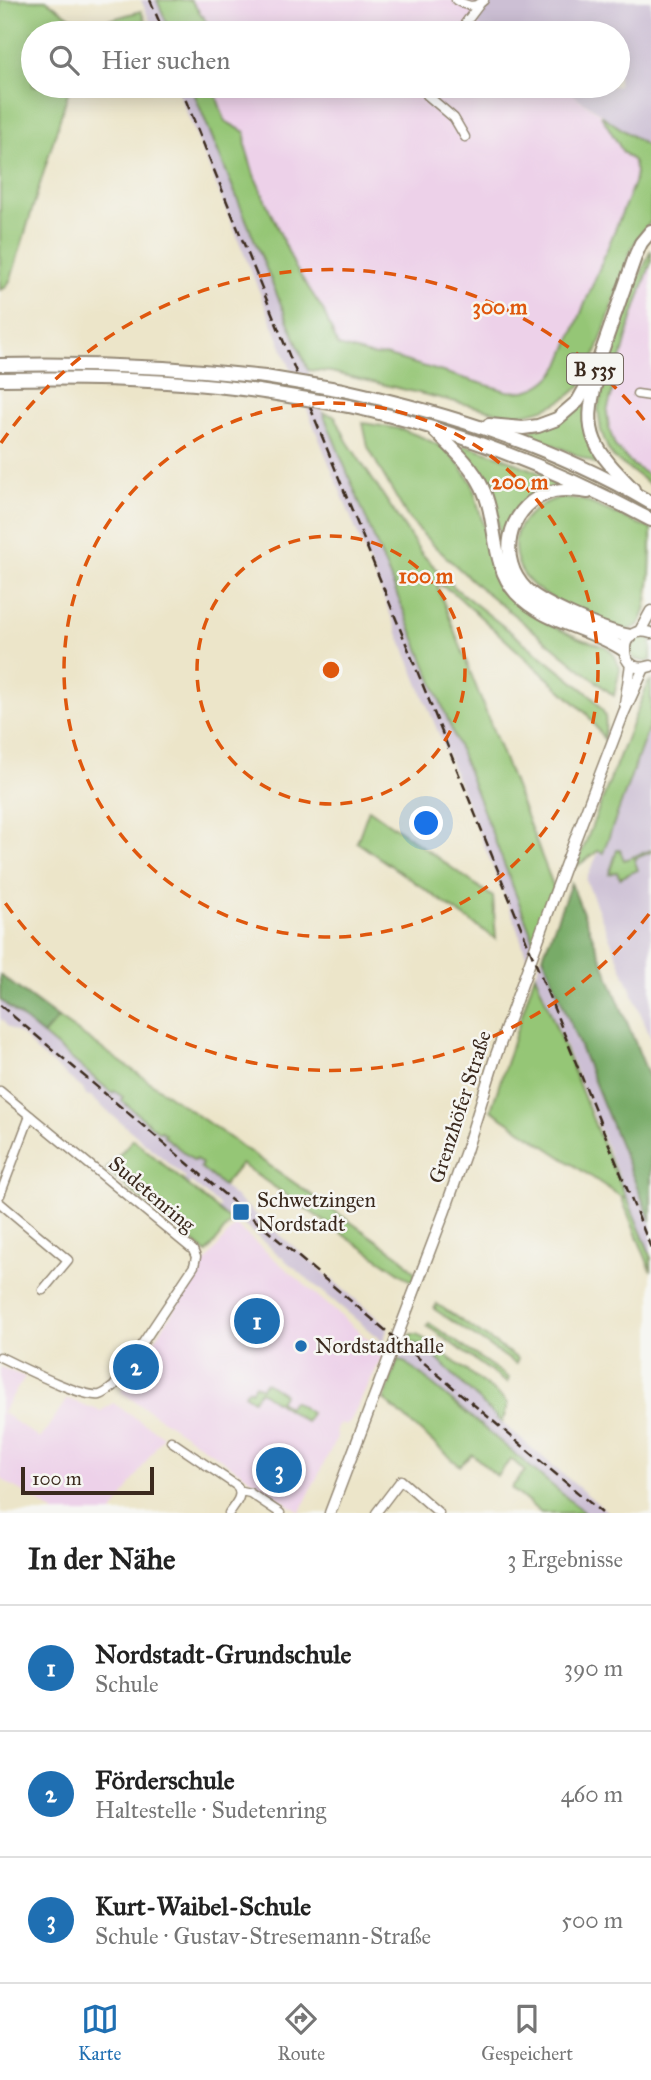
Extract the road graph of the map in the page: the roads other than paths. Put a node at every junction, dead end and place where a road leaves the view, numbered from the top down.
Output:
1 (456, 0) edge
2 (482, 3) edge
3 (468, 21) edge
4 (430, 98) edge
5 (465, 137) dead end
6 (651, 231) edge
7 (651, 240) edge
8 (0, 365) edge
9 (0, 379) edge
10 (637, 394) dead end
11 (651, 396) edge
12 (472, 424) junction
13 (432, 427) junction
14 (605, 496) junction
15 (647, 501) edge
16 (651, 520) edge
17 (651, 611) edge
18 (651, 633) edge
19 (635, 634) junction
20 (624, 650) junction
21 (631, 664) junction
22 (648, 668) edge
23 (624, 712) junction
24 (0, 1091) edge
25 (30, 1116) junction
26 (0, 1195) edge
27 (0, 1203) edge
28 (43, 1290) dead end
29 (0, 1357) edge
30 (171, 1441) dead end
31 (239, 1488) junction
32 (229, 1513) edge
33 (280, 1513) edge
34 (330, 1513) edge
35 (376, 1513) edge
36 (439, 1513) edge

1 - 2 street
2 - 3 street
4 - 5 street
6 - 12 highway, B 535
7 - 15 highway, B 535
8 - 12 highway, B 535, bridge
9 - 13 highway, bridge
10 - 11 street
12 - 15 highway, B 535
13 - 14 highway
13 - 20 highway
14 - 16 highway
14 - 19 highway
17 - 19 street
18 - 19 street
19 - 20 street
20 - 21 street
21 - 22 street, Grenzhöfer Straße
21 - 23 street, Grenzhöfer Straße
22 - 23 street, Grenzhöfer Straße
23 - 34 street, Grenzhöfer Straße
24 - 25 street
25 - 26 street
25 - 29 street, Sudetenring
27 - 28 street
30 - 31 street
31 - 32 street
31 - 33 street
35 - 36 street

